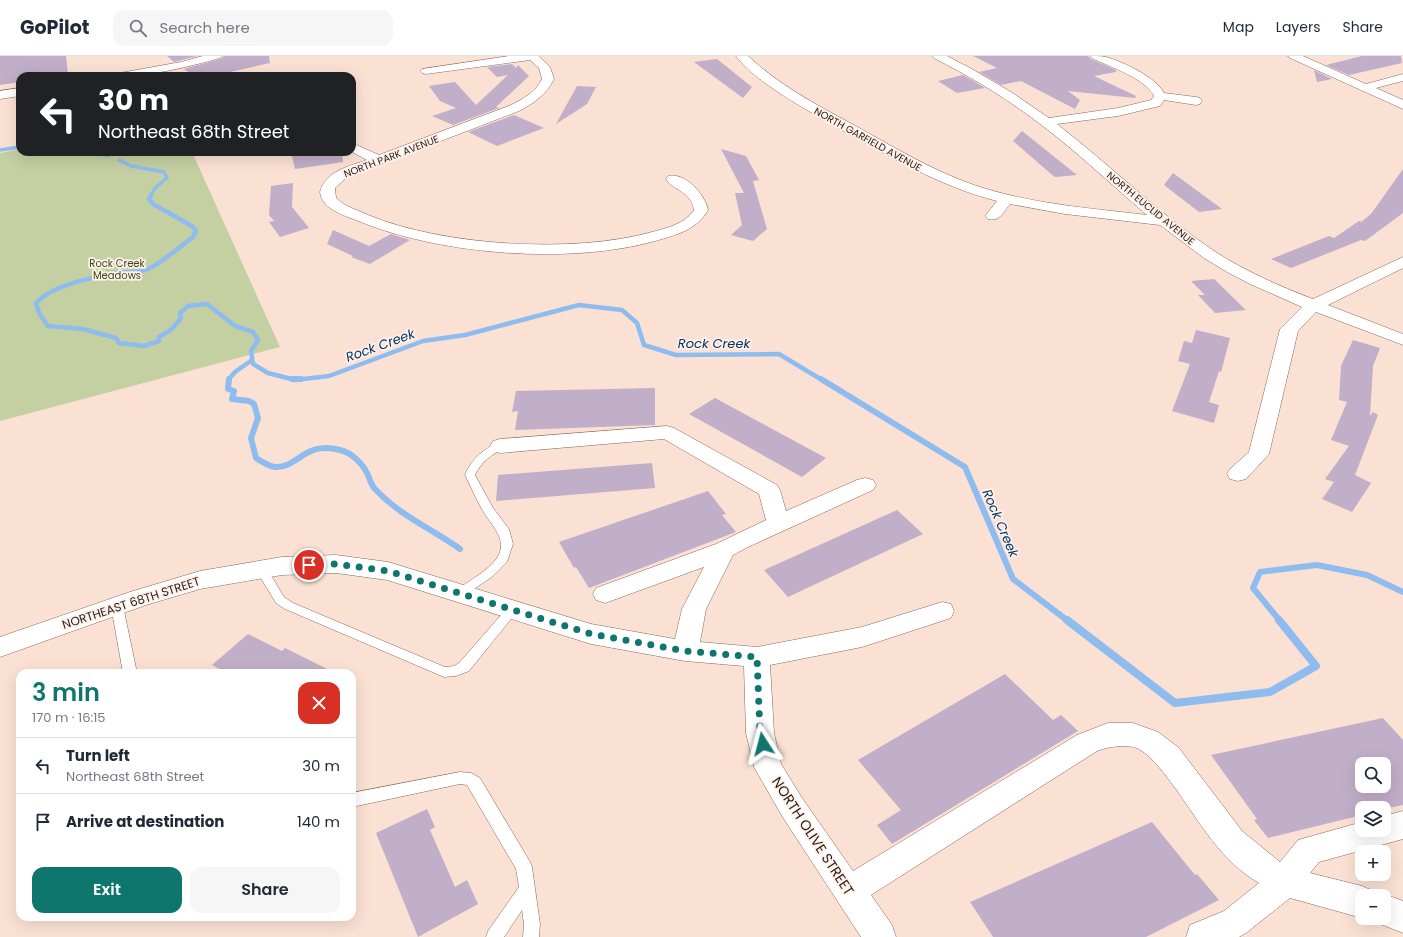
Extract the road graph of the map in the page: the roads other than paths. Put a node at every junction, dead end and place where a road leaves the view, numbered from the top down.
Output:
1 (216, 56) edge
2 (533, 56) edge
3 (742, 56) edge
4 (938, 56) edge
5 (1096, 56) edge
6 (1294, 56) edge
7 (426, 71) dead end
8 (142, 72) edge
9 (1403, 77) edge
10 (1364, 88) junction
11 (16, 93) edge
12 (0, 95) edge
13 (1160, 96) junction
14 (1196, 101) dead end
15 (1403, 105) edge
16 (1047, 122) junction
17 (356, 149) edge
18 (378, 160) junction
19 (673, 179) dead end
20 (1006, 199) junction
21 (993, 216) dead end
22 (1163, 221) junction
23 (1403, 262) edge
24 (1314, 305) junction
25 (1403, 340) edge
26 (500, 446) joint
27 (1238, 474) dead end
28 (865, 485) dead end
29 (778, 524) junction
30 (724, 550) junction
31 (262, 570) junction
32 (460, 593) junction
33 (605, 594) dead end
34 (117, 606) junction
35 (513, 609) junction
36 (942, 611) dead end
37 (0, 647) edge
38 (685, 651) junction
39 (757, 657) junction
40 (129, 669) edge
41 (356, 799) edge
42 (1403, 825) edge
43 (1391, 828) edge
44 (1358, 837) edge
45 (1284, 881) junction
46 (527, 888) junction
47 (849, 891) junction
48 (1355, 900) edge
49 (1391, 912) edge
50 (1403, 916) edge
51 (494, 937) edge
52 (531, 937) edge
53 (880, 937) edge
54 (1202, 937) edge

1 - 8 street
2 - 7 street
2 - 18 street, NORTH PARK AVENUE
3 - 20 street, NORTH GARFIELD AVENUE
4 - 16 street, NORTH EUCLID AVENUE
5 - 13 street
6 - 10 street
9 - 10 street
10 - 15 street
11 - 12 street
13 - 14 street
13 - 16 street
16 - 22 street, NORTH EUCLID AVENUE
17 - 18 street
18 - 19 street, NORTH PARK AVENUE
20 - 21 street
20 - 22 street, NORTH GARFIELD AVENUE
22 - 24 street, NORTH EUCLID AVENUE
23 - 24 street
24 - 25 street, NORTH EUCLID AVENUE
24 - 27 street
26 - 29 street
26 - 32 lane
28 - 29 street
29 - 30 street
30 - 33 street
30 - 38 street
31 - 32 street, NORTHEAST 68TH STREET
31 - 34 street, NORTHEAST 68TH STREET
31 - 35 lane
32 - 35 street, NORTHEAST 68TH STREET
34 - 37 street, NORTHEAST 68TH STREET
34 - 40 lane
35 - 38 street, NORTHEAST 68TH STREET
36 - 39 street, NORTHEAST 68TH STREET
38 - 39 street, NORTHEAST 68TH STREET
39 - 47 street, NORTH OLIVE STREET
41 - 46 lane
42 - 43 street
44 - 45 street
45 - 47 street
45 - 48 street
45 - 54 street
46 - 51 lane
46 - 52 lane
47 - 53 street, NORTH OLIVE STREET
49 - 50 street

